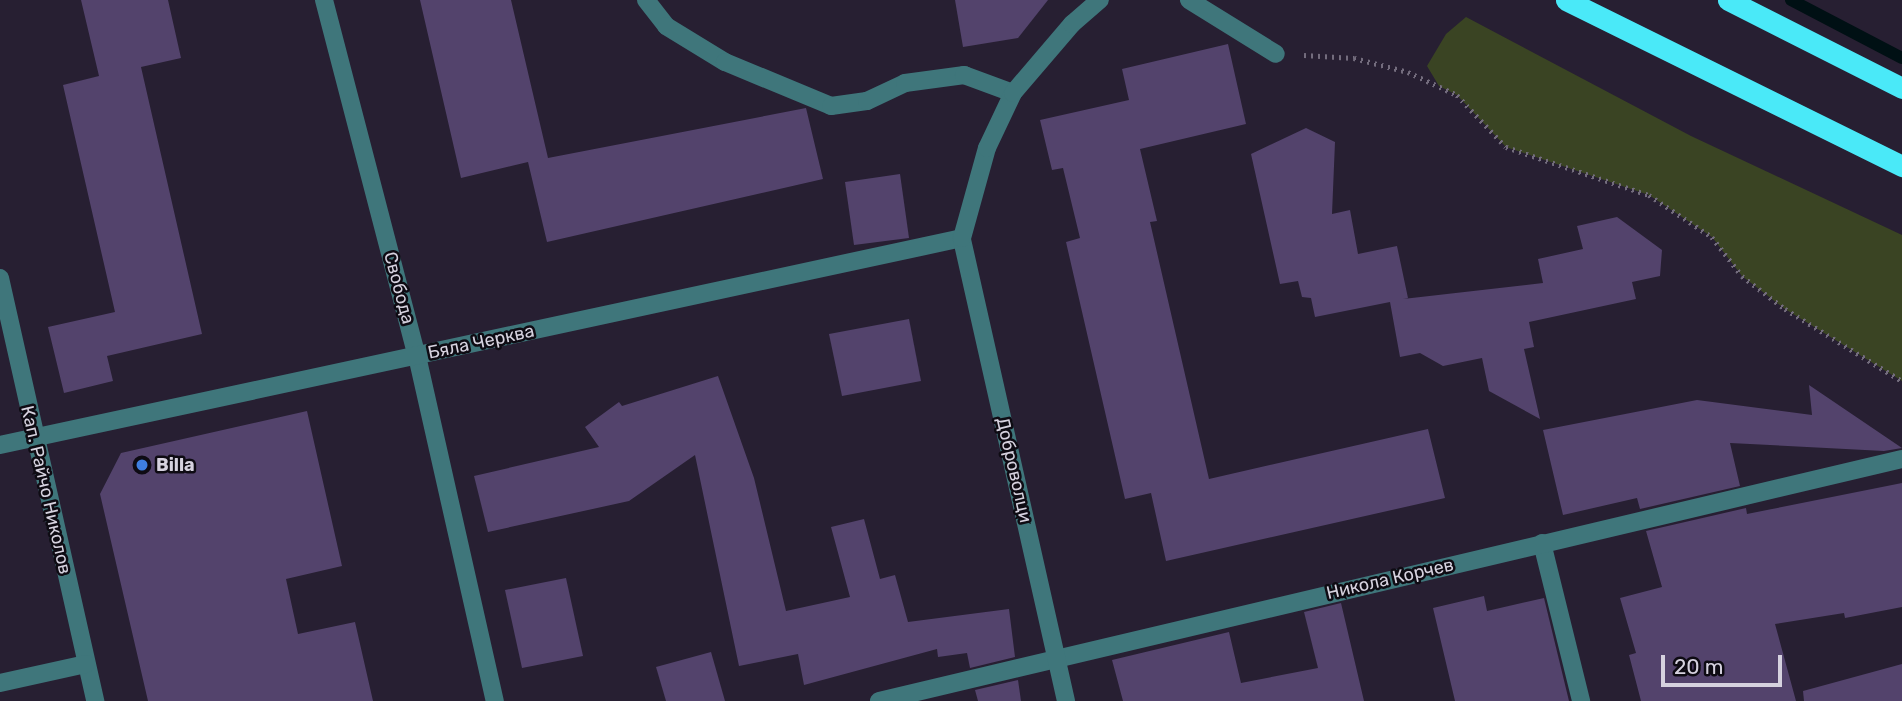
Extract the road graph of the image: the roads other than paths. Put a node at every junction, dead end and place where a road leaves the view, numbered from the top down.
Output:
1 (324, 0) edge
2 (646, 0) edge
3 (1100, 0) edge
4 (1189, 0) edge
5 (1566, 0) edge
6 (1728, 0) edge
7 (1276, 54) road end
8 (1902, 88) edge
9 (1013, 93) junction
10 (1902, 166) edge
11 (962, 238) junction
12 (0, 278) edge
13 (416, 356) junction
14 (33, 438) junction
15 (0, 445) edge
16 (1902, 459) edge
17 (1542, 543) junction
18 (1056, 659) junction
19 (86, 664) junction
20 (0, 683) edge
21 (95, 701) edge
22 (495, 701) edge
23 (879, 701) edge
24 (1066, 701) edge
25 (1581, 701) edge

1 - 13 street, Свобода
2 - 9 street
3 - 9 street
4 - 7 street
5 - 10 highway
6 - 8 highway
9 - 11 street
11 - 13 street, Бяла Черква
11 - 18 street, Доброволци
12 - 14 street, Кап. Райчо Николов
13 - 14 street, Бяла Черква
13 - 22 street, Свобода
14 - 15 street, Бяла Черква
14 - 19 street, Кап. Райчо Николов
16 - 17 street, Никола Корчев
17 - 18 street, Никола Корчев
17 - 25 street
18 - 23 street, Никола Корчев
18 - 24 street, Доброволци
19 - 20 street
19 - 21 street, Кап. Райчо Николов

